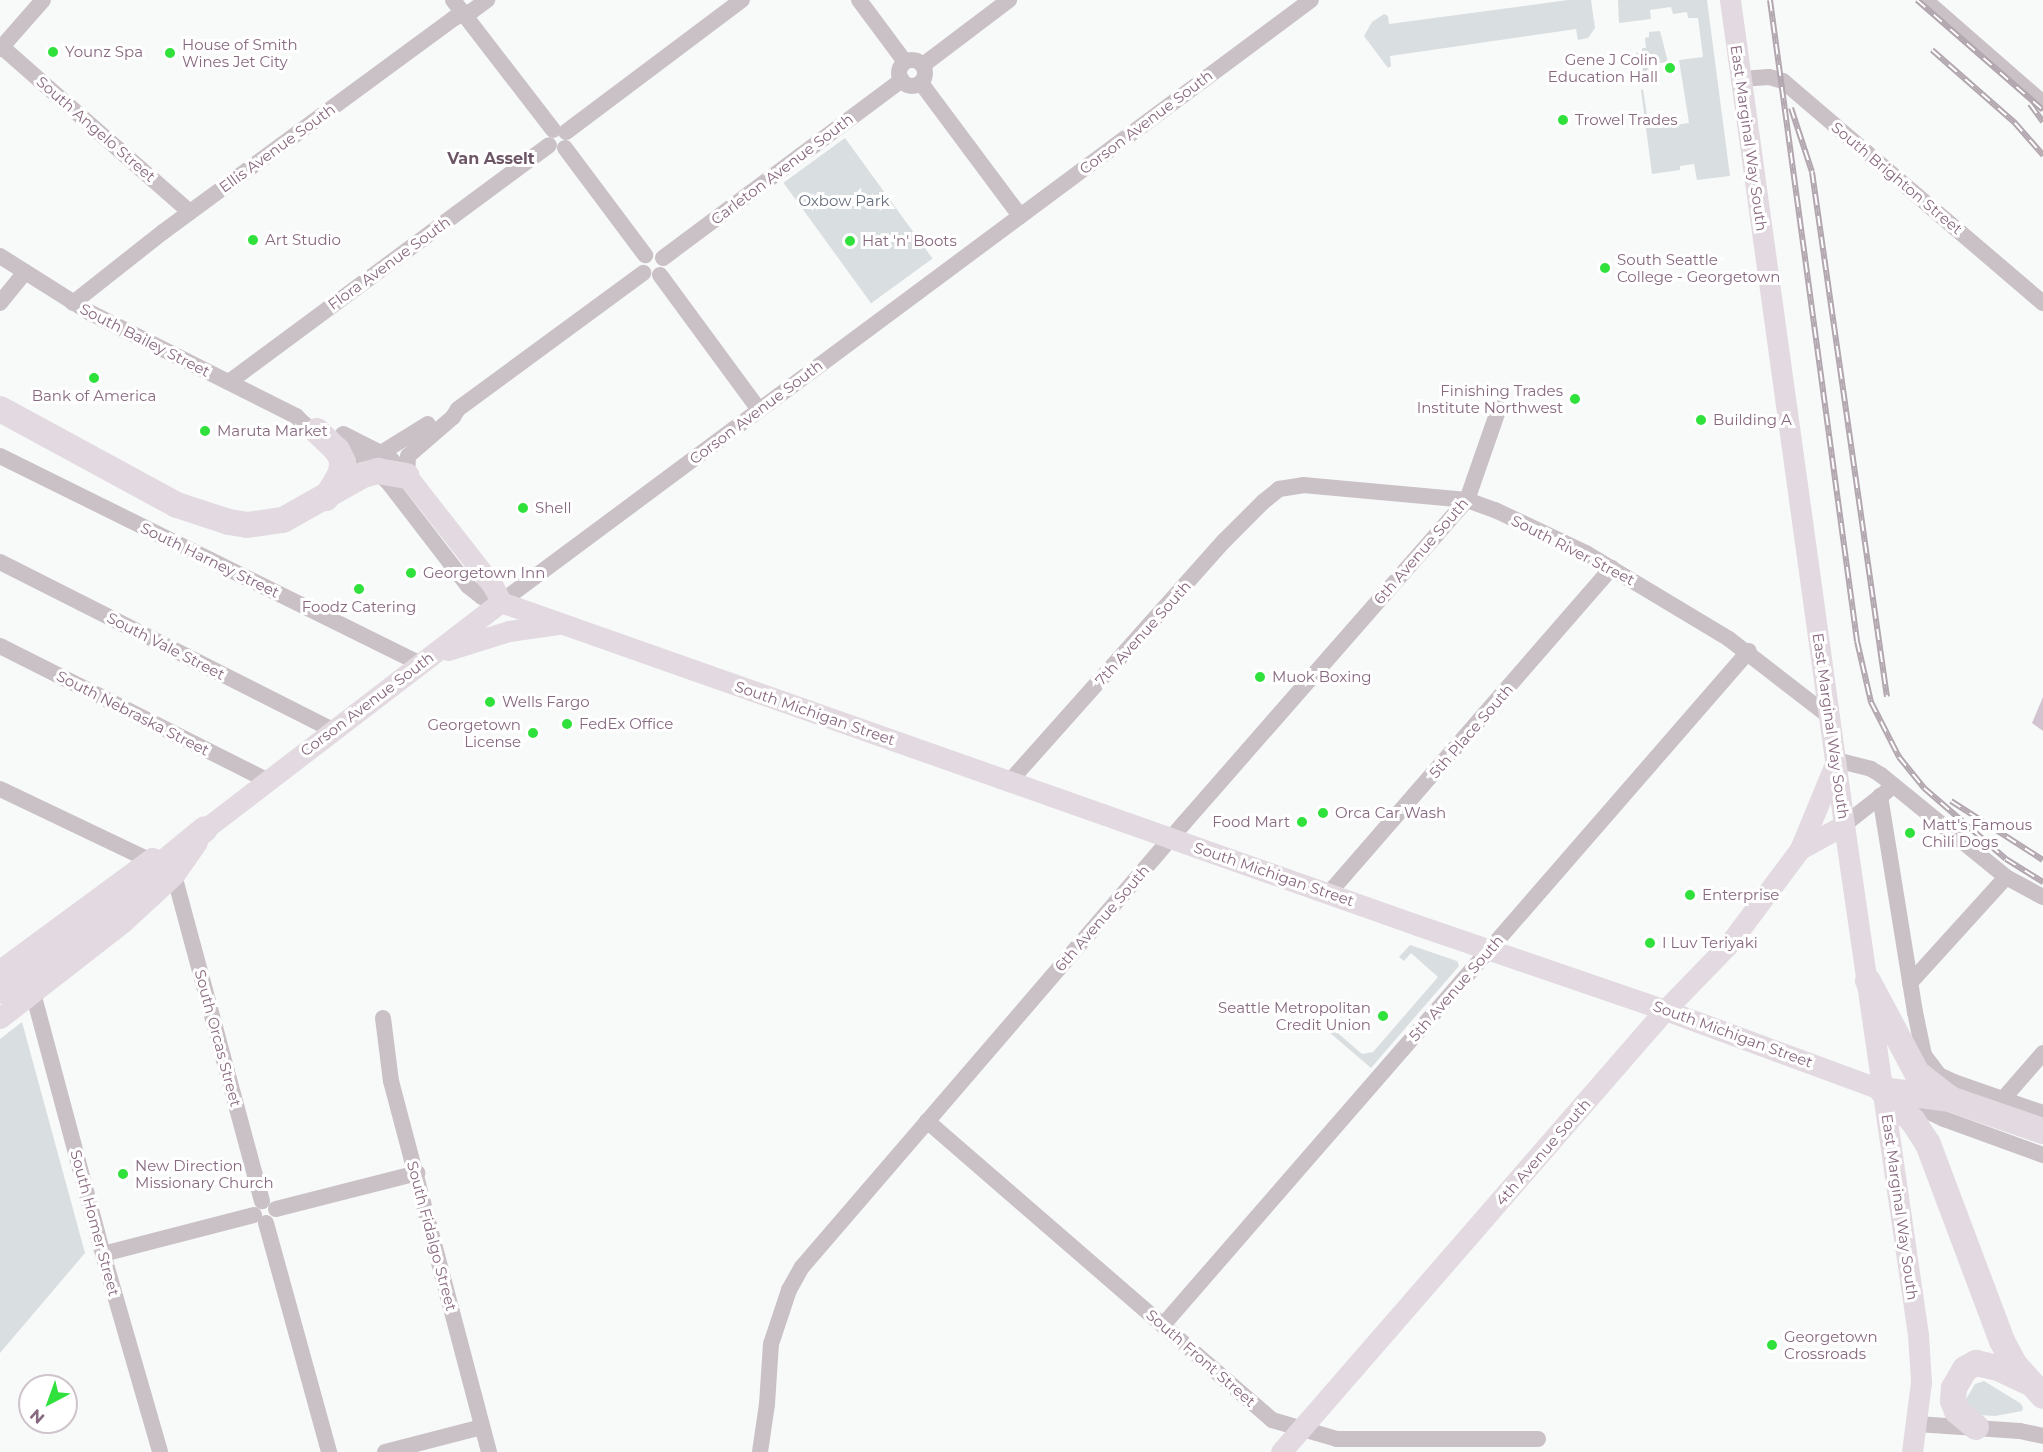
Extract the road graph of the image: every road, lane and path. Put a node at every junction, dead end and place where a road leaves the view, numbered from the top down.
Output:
1 (43, 0) edge
2 (453, 0) edge
3 (487, 0) edge
4 (742, 0) edge
5 (859, 0) edge
6 (1009, 0) edge
7 (1311, 0) edge
8 (1730, 0) edge
9 (1925, 0) edge
10 (464, 14) junction
11 (1, 48) edge
12 (905, 62) junction
13 (923, 65) junction
14 (902, 80) junction
15 (1741, 80) junction
16 (921, 83) junction
17 (2043, 103) edge
18 (558, 139) junction
19 (190, 212) junction
20 (1020, 216) junction
21 (0, 256) edge
22 (655, 268) junction
23 (25, 272) junction
24 (0, 303) edge
25 (73, 303) junction
26 (2043, 303) edge
27 (229, 382) junction
28 (1499, 408) dead end
29 (0, 409) edge
30 (458, 409) junction
31 (759, 410) junction
32 (296, 416) junction
33 (317, 432) junction
34 (0, 456) edge
35 (380, 462) junction
36 (407, 476) junction
37 (1279, 489) joint
38 (326, 498) junction
39 (1467, 500) junction
40 (0, 562) edge
41 (1612, 568) junction
42 (501, 602) junction
43 (561, 624) junction
44 (0, 646) edge
45 (1749, 651) junction
46 (426, 660) junction
47 (1830, 717) junction
48 (333, 730) junction
49 (1836, 760) junction
50 (267, 780) junction
51 (1010, 782) junction
52 (1895, 785) junction
53 (0, 789) edge
54 (1880, 796) junction
55 (1844, 825) junction
56 (205, 829) junction
57 (1171, 838) junction
58 (1800, 849) junction
59 (149, 860) junction
60 (174, 875) junction
61 (2006, 877) junction
62 (1329, 893) junction
63 (2043, 897) edge
64 (1490, 950) junction
65 (2, 966) edge
66 (1868, 981) junction
67 (1910, 983) junction
68 (0, 991) edge
69 (33, 993) junction
70 (1665, 1010) junction
71 (0, 1018) edge
72 (383, 1018) dead end
73 (2043, 1053) edge
74 (1882, 1090) junction
75 (1950, 1099) junction
76 (2003, 1099) junction
77 (2043, 1113) edge
78 (927, 1121) junction
79 (2043, 1131) edge
80 (2043, 1155) edge
81 (417, 1173) junction
82 (264, 1212) junction
83 (103, 1254) junction
84 (1163, 1325) junction
85 (2035, 1389) edge
86 (1917, 1424) junction
87 (482, 1426) junction
88 (1976, 1427) junction
89 (1299, 1430) junction
90 (2043, 1436) edge
91 (1538, 1439) dead end
92 (160, 1452) edge
93 (329, 1452) edge
94 (385, 1452) edge
95 (489, 1452) edge
96 (760, 1452) edge
97 (1281, 1452) edge
98 (1912, 1452) edge

1 - 11 street
2 - 10 street
3 - 10 street, Ellis Avenue South
4 - 18 street, Flora Avenue South
5 - 12 street
6 - 13 street
7 - 20 street, Corson Avenue South
8 - 15 main road, East Marginal Way South
9 - 17 street
10 - 18 street
10 - 19 street, Ellis Avenue South
11 - 19 street, South Angelo Street
12 - 13 street
12 - 14 street
13 - 16 street
14 - 16 street
14 - 22 street, Carleton Avenue South
15 - 26 street, South Brighton Street
15 - 47 main road, East Marginal Way South
16 - 20 street
18 - 22 street
18 - 27 street, Flora Avenue South
19 - 25 street, Ellis Avenue South
20 - 31 street, Corson Avenue South
21 - 23 street, South Bailey Street
22 - 30 street, Carleton Avenue South
22 - 31 street
23 - 24 street
23 - 25 street, South Bailey Street
25 - 27 street, South Bailey Street
27 - 32 street, South Bailey Street
28 - 39 street, 6th Avenue South
29 - 38 highway
30 - 35 street, Carleton Avenue South
30 - 36 street, Carleton Avenue South
31 - 42 street, Corson Avenue South
32 - 33 street, South Bailey Street
32 - 35 street, South Bailey Street
33 - 35 street, South Bailey Street
33 - 38 highway
34 - 46 street, South Harney Street
35 - 36 highway
35 - 38 highway
35 - 42 street, South Bailey Street
36 - 42 main road
37 - 39 street, South River Street
37 - 51 street, 7th Avenue South
39 - 41 street, South River Street
39 - 57 street, 6th Avenue South
40 - 48 street, South Vale Street
41 - 45 street, South River Street
41 - 62 street, 5th Place South
42 - 43 main road, South Michigan Street
42 - 46 main road, Corson Avenue South
43 - 46 main road
43 - 51 main road, South Michigan Street
44 - 50 street, South Nebraska Street
45 - 47 street, South River Street
45 - 64 street, 5th Avenue South
46 - 48 main road, Corson Avenue South
47 - 49 main road, East Marginal Way South
48 - 50 main road, Corson Avenue South
49 - 52 street
49 - 55 main road, East Marginal Way South
49 - 58 main road, 4th Avenue South
50 - 56 main road, Corson Avenue South
51 - 57 main road, South Michigan Street
52 - 54 street, 4th Avenue South
52 - 61 street
53 - 59 street
54 - 55 street, 4th Avenue South
54 - 67 street
55 - 58 main road, 4th Avenue South
55 - 66 main road, East Marginal Way South
56 - 59 main road, Corson Avenue South
56 - 60 main road, Corson Avenue South
56 - 68 highway
57 - 62 main road, South Michigan Street
57 - 78 street, 6th Avenue South
58 - 70 main road, 4th Avenue South
59 - 65 main road, Corson Avenue South
60 - 69 main road, Corson Avenue South
60 - 82 street, South Orcas Street
61 - 63 street
61 - 67 street
62 - 64 main road, South Michigan Street
64 - 70 main road, South Michigan Street
64 - 84 street, 5th Avenue South
66 - 74 main road, East Marginal Way South
66 - 75 highway
67 - 76 street
69 - 71 main road, Corson Avenue South
69 - 83 street, South Homer Street
70 - 74 main road, South Michigan Street
70 - 89 main road, 4th Avenue South
72 - 81 street, South Fidalgo Street
73 - 76 street
74 - 75 highway
74 - 80 street, South Michigan Street
74 - 85 highway
74 - 86 main road, East Marginal Way South
75 - 79 highway
76 - 77 street
78 - 84 street, South Front Street
78 - 96 street, 6th Avenue South
81 - 82 street
81 - 87 street, South Fidalgo Street
82 - 83 street
82 - 93 street, South Orcas Street
83 - 92 street, South Homer Street
84 - 89 street, South Front Street
85 - 88 highway
86 - 88 street
86 - 98 main road, East Marginal Way South
87 - 94 street
87 - 95 street, South Fidalgo Street
88 - 90 street
89 - 91 street, South Front Street
89 - 97 main road, 4th Avenue South

